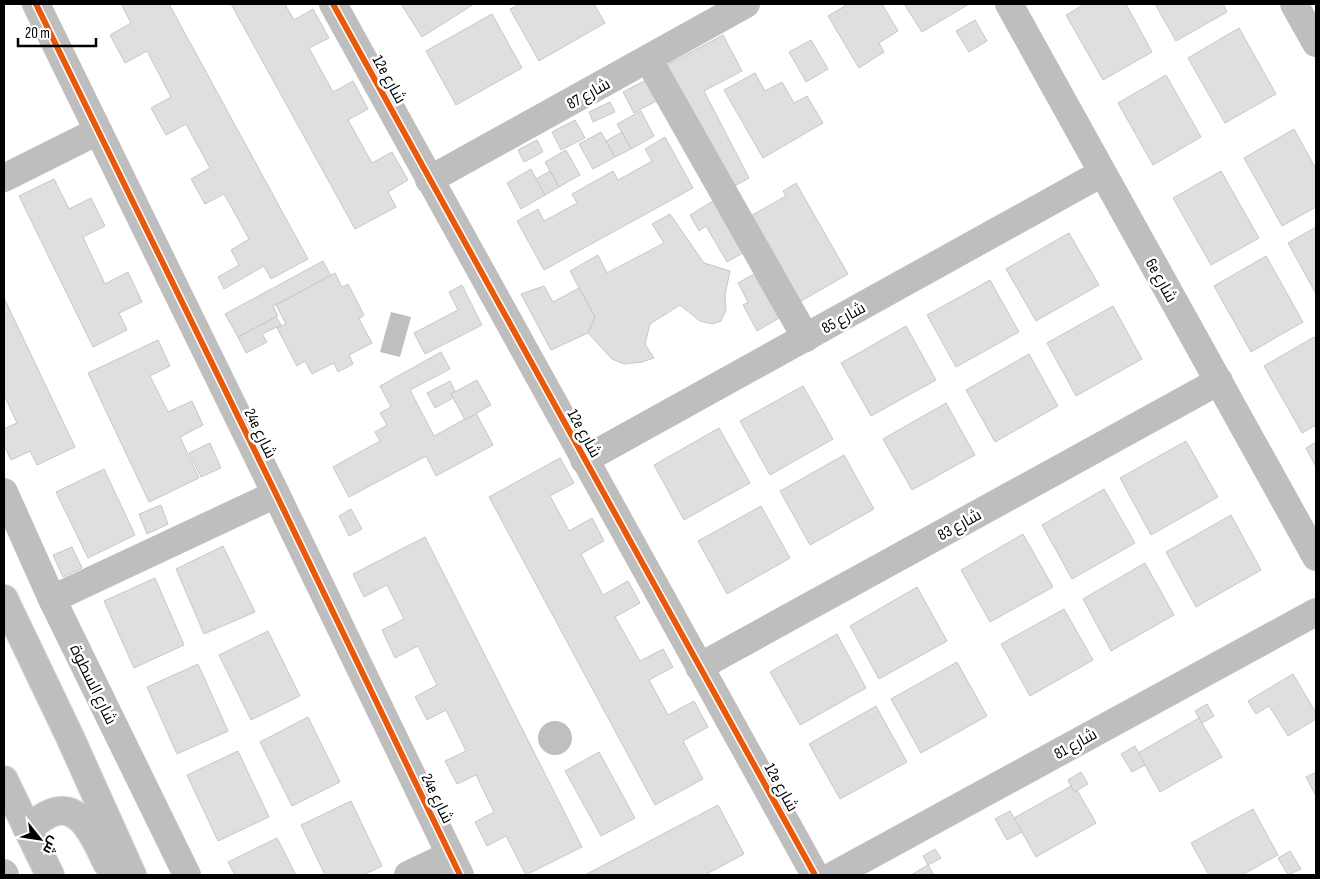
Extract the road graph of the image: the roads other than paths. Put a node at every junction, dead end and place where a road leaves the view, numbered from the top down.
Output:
1 (36, 4) edge
2 (333, 4) edge
3 (746, 4) edge
4 (1009, 4) edge
5 (1294, 4) edge
6 (1316, 43) edge
7 (648, 59) junction
8 (98, 131) junction
9 (1102, 173) junction
10 (4, 178) edge
11 (430, 180) junction
12 (806, 338) junction
13 (1218, 381) junction
14 (584, 460) junction
15 (4, 492) edge
16 (276, 494) junction
17 (1316, 557) edge
18 (4, 599) edge
19 (52, 599) junction
20 (1316, 612) edge
21 (699, 667) junction
22 (4, 780) edge
23 (27, 828) junction
24 (455, 865) edge
25 (50, 875) edge
26 (113, 875) edge
27 (132, 875) edge
28 (187, 875) edge
29 (408, 875) edge
30 (815, 875) edge
31 (834, 875) edge

1 - 8 street, 24e شارع
2 - 11 street, 12e شارع
3 - 7 street, شارع 87
4 - 9 street, 6e شارع
5 - 6 street
7 - 11 street, شارع 87
7 - 12 street
8 - 10 street
8 - 16 street, 24e شارع
9 - 12 street, شارع 85
9 - 13 street, 6e شارع
11 - 14 street, 12e شارع
12 - 14 street, شارع 85
13 - 17 street, 6e شارع
13 - 21 street, شارع 83
14 - 21 street, 12e شارع
15 - 19 street, شارع السطوة
16 - 19 street
16 - 24 street, 24e شارع
18 - 27 street
19 - 28 street, شارع السطوة
20 - 31 street, شارع 81
21 - 30 street, 12e شارع
22 - 23 street
23 - 25 street
23 - 26 street
24 - 29 street

